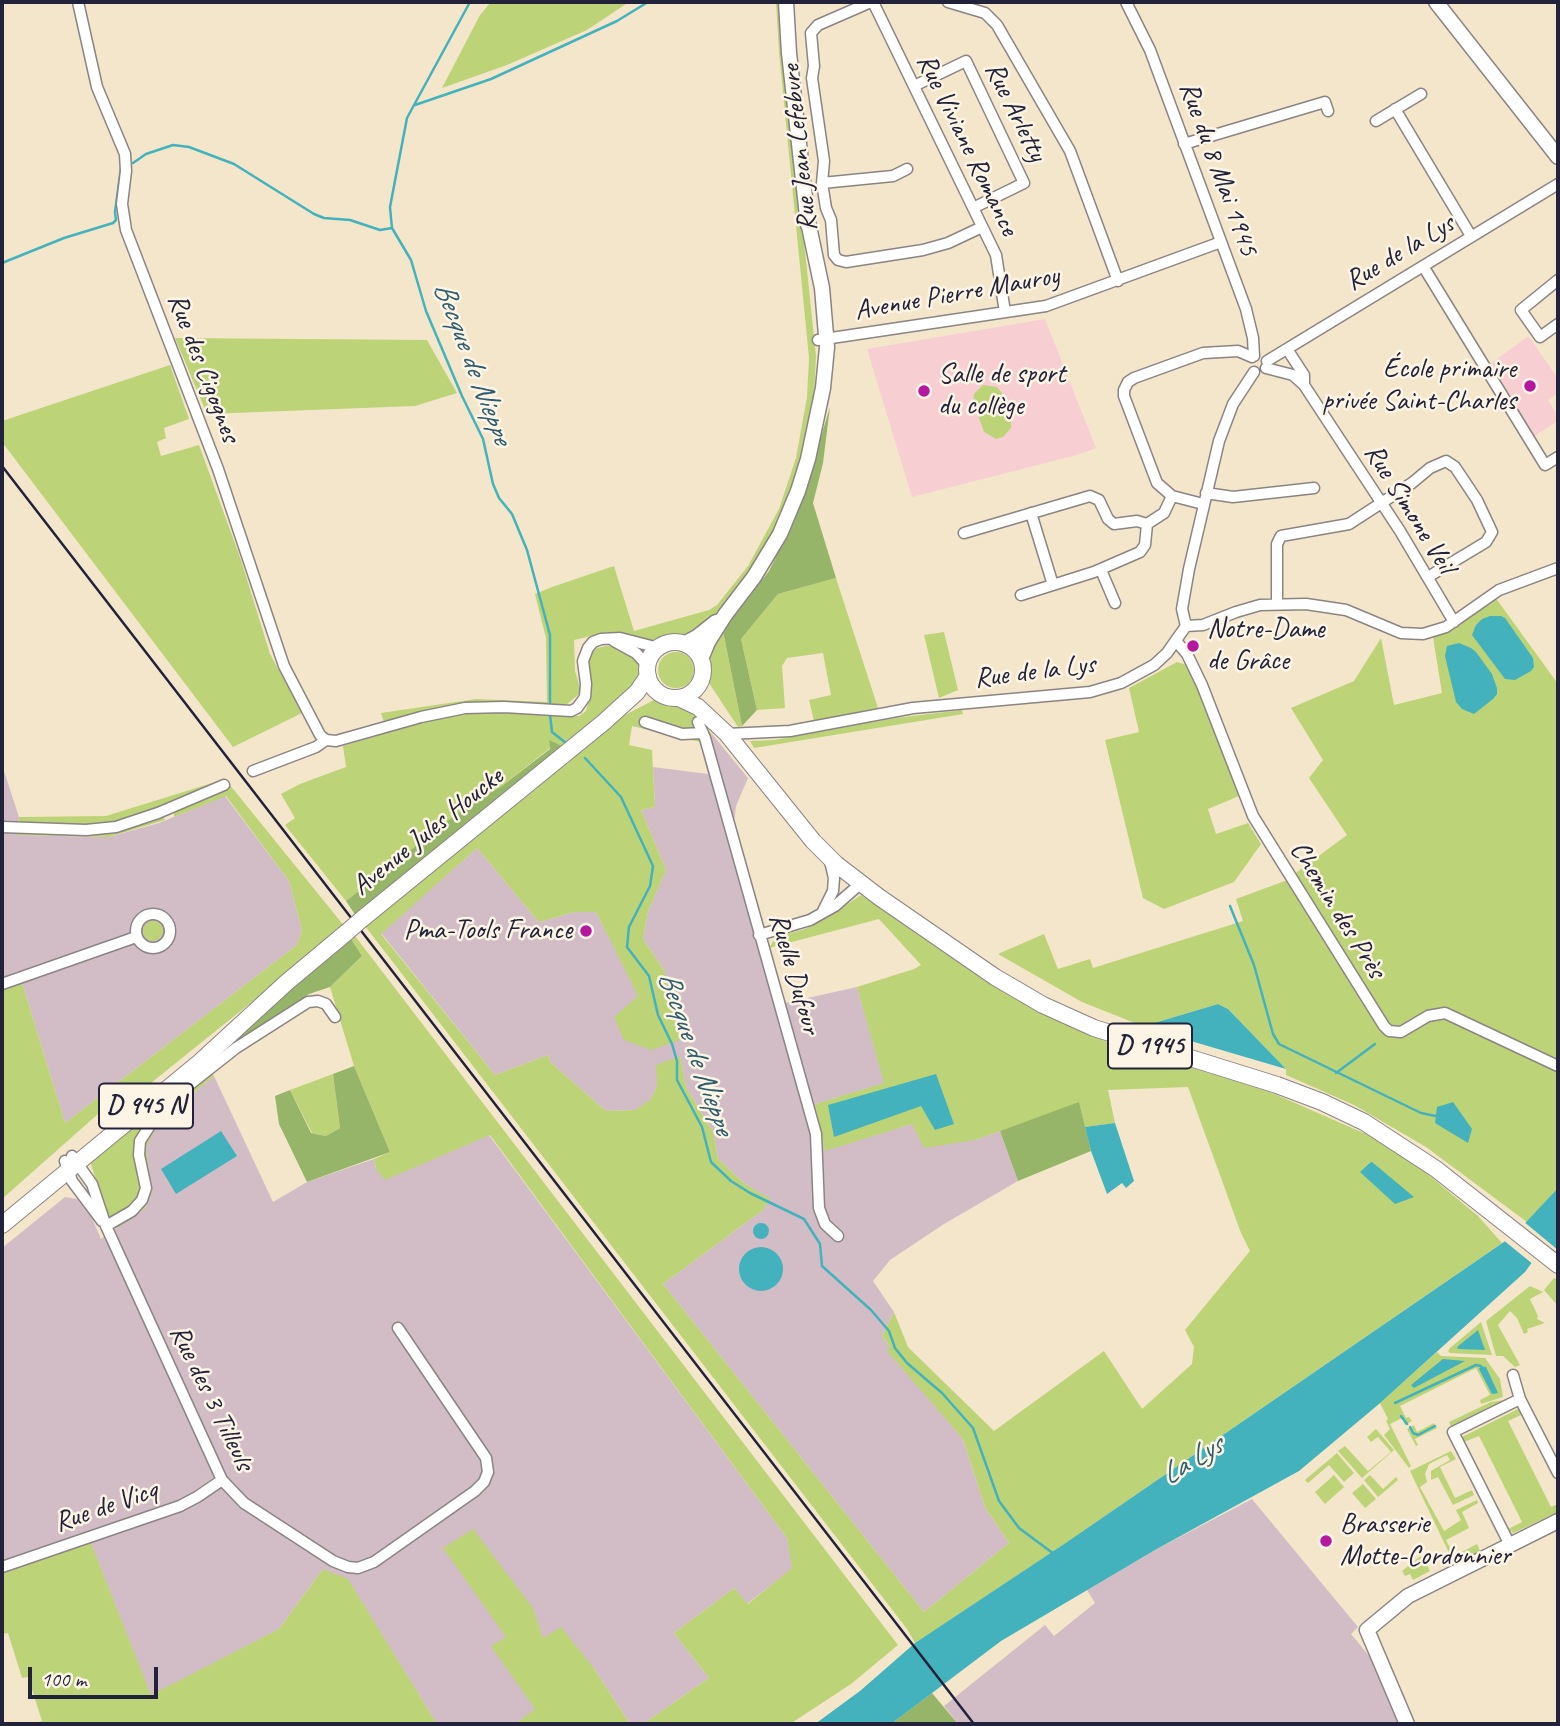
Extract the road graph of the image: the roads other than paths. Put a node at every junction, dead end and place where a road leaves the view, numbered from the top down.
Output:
1 (78, 2) edge
2 (872, 2) edge
3 (948, 2) edge
4 (1436, 2) edge
5 (1131, 3) edge
6 (787, 5) edge
7 (982, 6) edge
8 (914, 86) junction
9 (1421, 94) dead end
10 (1395, 109) junction
11 (1328, 111) dead end
12 (1376, 121) dead end
13 (1184, 144) junction
14 (1558, 157) edge
15 (907, 169) dead end
16 (822, 183) junction
17 (1558, 184) edge
18 (973, 208) junction
19 (982, 227) junction
20 (1471, 236) junction
21 (1221, 242) junction
22 (1423, 266) junction
23 (1558, 280) edge
24 (1118, 281) junction
25 (1005, 312) junction
26 (1558, 324) edge
27 (822, 339) junction
28 (1287, 349) junction
29 (1253, 356) junction
30 (1266, 364) junction
31 (1254, 372) junction
32 (1304, 385) junction
33 (1558, 457) edge
34 (1314, 488) dead end
35 (1172, 496) junction
36 (1205, 498) junction
37 (1381, 503) junction
38 (1031, 513) junction
39 (1147, 524) junction
40 (964, 533) dead end
41 (1558, 568) edge
42 (1101, 569) junction
43 (1428, 578) junction
44 (1053, 585) junction
45 (1021, 595) dead end
46 (1115, 603) dead end
47 (1278, 604) junction
48 (725, 615) junction
49 (1454, 622) junction
50 (1186, 626) junction
51 (601, 639) junction
52 (1176, 641) junction
53 (684, 644) junction
54 (659, 648) junction
55 (701, 659) junction
56 (648, 671) junction
57 (701, 680) junction
58 (671, 696) junction
59 (604, 722) junction
60 (645, 722) dead end
61 (698, 722) dead end
62 (703, 733) junction
63 (727, 734) junction
64 (326, 740) junction
65 (253, 771) dead end
66 (224, 785) dead end
67 (2, 827) edge
68 (829, 858) junction
69 (860, 884) junction
70 (821, 914) junction
71 (759, 935) junction
72 (136, 937) dead end
73 (2, 984) edge
74 (335, 1017) dead end
75 (1558, 1066) edge
76 (70, 1163) junction
77 (77, 1188) junction
78 (5, 1218) edge
79 (106, 1226) junction
80 (838, 1236) dead end
81 (1558, 1265) edge
82 (398, 1328) dead end
83 (1513, 1375) dead end
84 (1520, 1399) junction
85 (1558, 1473) edge
86 (222, 1480) junction
87 (1558, 1521) edge
88 (1510, 1545) junction
89 (2, 1567) edge
90 (1407, 1724) edge

1 - 64 street, Rue des Cigognes
2 - 8 street, Rue Viviane Romance
2 - 16 street, Rue Jean Lefebvre
3 - 7 street
4 - 14 main road
5 - 13 street, Rue du 8 Mai 1945
6 - 27 main road
7 - 24 street
8 - 18 street, Rue Viviane Romance
8 - 18 street, Rue Arletty
9 - 10 street
10 - 12 street
10 - 20 street
11 - 13 street
13 - 21 street, Rue du 8 Mai 1945
15 - 16 street
16 - 19 street, Rue Jean Lefebvre
17 - 20 street, Rue de la Lys
18 - 19 street, Rue Viviane Romance
19 - 25 street, Rue Viviane Romance
20 - 22 street, Rue de la Lys
21 - 24 street, Avenue Pierre Mauroy
21 - 29 street, Rue du 8 Mai 1945
22 - 28 street, Rue de la Lys
22 - 33 street
23 - 26 street
24 - 25 street, Avenue Pierre Mauroy
25 - 27 street, Avenue Pierre Mauroy
27 - 48 main road
28 - 30 street, Rue de la Lys
28 - 32 street, Rue Simone Veil
29 - 30 street
29 - 31 street
29 - 35 street
30 - 31 street
30 - 32 street
31 - 36 street
32 - 37 street, Rue Simone Veil
34 - 36 street
35 - 36 street
35 - 39 street
36 - 50 street
37 - 43 street, Rue Simone Veil
37 - 43 street
37 - 47 street
38 - 39 street
38 - 40 street
38 - 44 street
39 - 42 street
41 - 49 street
42 - 44 street
42 - 46 street
43 - 49 street, Rue Simone Veil
44 - 45 street
47 - 49 street
47 - 50 street
48 - 53 main road
48 - 55 main road
50 - 52 street, Rue de la Lys
51 - 54 street
51 - 56 street
51 - 64 street
52 - 63 street, Rue de la Lys
52 - 75 street, Chemin des Près
53 - 54 main road
53 - 55 main road
54 - 56 main road
55 - 57 main road
56 - 58 main road
56 - 59 main road, Avenue Jules Houcke / D 945 N
57 - 58 main road
57 - 63 main road, D 1945
58 - 59 main road, Avenue Jules Houcke / D 945 N
58 - 63 main road, D 1945
59 - 76 main road, Avenue Jules Houcke / D 945 N, bridge
60 - 62 street
61 - 62 street, Ruelle Dufour
62 - 71 street, Ruelle Dufour
63 - 68 main road, D 1945
64 - 65 street
66 - 67 street
68 - 69 main road, D 1945
68 - 70 street
69 - 70 street
69 - 81 main road, D 1945
70 - 71 street
71 - 80 street, Ruelle Dufour
72 - 73 street
74 - 79 street
76 - 77 street, Rue des 3 Tilleuls
76 - 78 main road, Avenue Jules Houcke / D 945 N
76 - 79 street, Rue des 3 Tilleuls
77 - 78 street
77 - 79 street, Rue des 3 Tilleuls
79 - 86 street, Rue des 3 Tilleuls
82 - 86 street, Rue des 3 Tilleuls
83 - 84 street
84 - 85 street
84 - 88 street
86 - 89 street, Rue de Vicq
87 - 88 main road
88 - 90 main road

